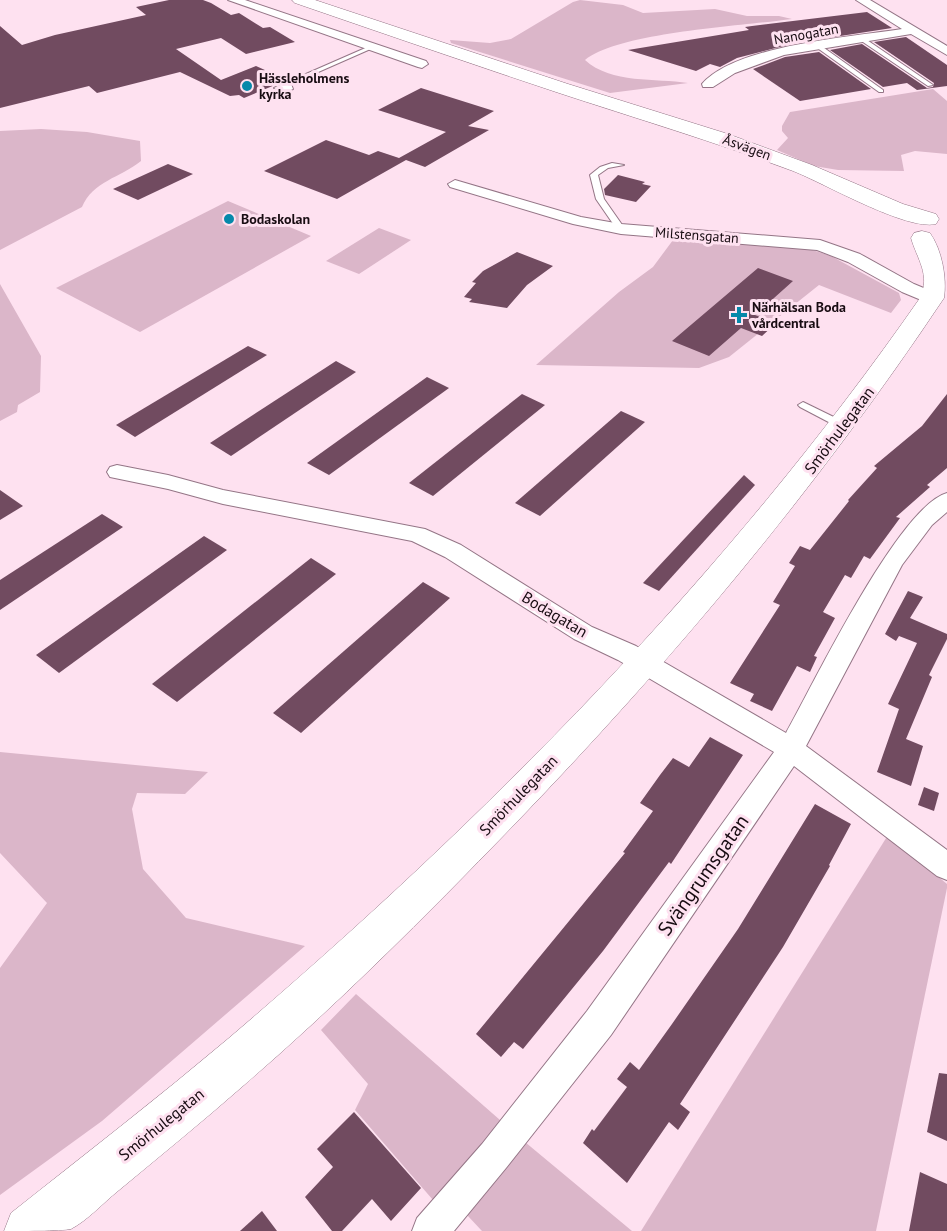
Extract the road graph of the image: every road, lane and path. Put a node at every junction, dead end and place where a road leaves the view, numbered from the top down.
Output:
1 (234, 0) edge
2 (300, 0) edge
3 (862, 0) edge
4 (363, 21) junction
5 (915, 30) junction
6 (330, 33) junction
7 (862, 39) junction
8 (818, 46) junction
9 (372, 47) junction
10 (947, 51) edge
11 (422, 64) dead end
12 (287, 84) dead end
13 (708, 84) dead end
14 (930, 85) dead end
15 (881, 91) dead end
16 (620, 165) dead end
17 (455, 184) dead end
18 (621, 229) junction
19 (936, 247) edge
20 (803, 405) dead end
21 (844, 426) junction
22 (117, 472) dead end
23 (947, 500) edge
24 (643, 665) junction
25 (791, 749) junction
26 (947, 867) edge
27 (29, 1231) edge
28 (430, 1231) edge

1 - 6 street
2 - 4 street, Åsvägen
3 - 5 street
4 - 6 street
4 - 19 street, Åsvägen
5 - 7 street, Nanogatan
5 - 10 street
6 - 9 street
7 - 8 street, Nanogatan
7 - 14 lane
8 - 13 street, Nanogatan
8 - 15 lane
9 - 11 street
9 - 12 lane
16 - 18 lane
17 - 18 street, Milstensgatan
18 - 19 street, Milstensgatan
19 - 21 street, Smörhulegatan
20 - 21 lane
21 - 24 street, Smörhulegatan
22 - 24 street, Bodagatan
23 - 25 street, Svängrumsgatan
24 - 25 street, Bodagatan
24 - 27 street, Smörhulegatan
25 - 26 street, Bodagatan
25 - 28 street, Svängrumsgatan

